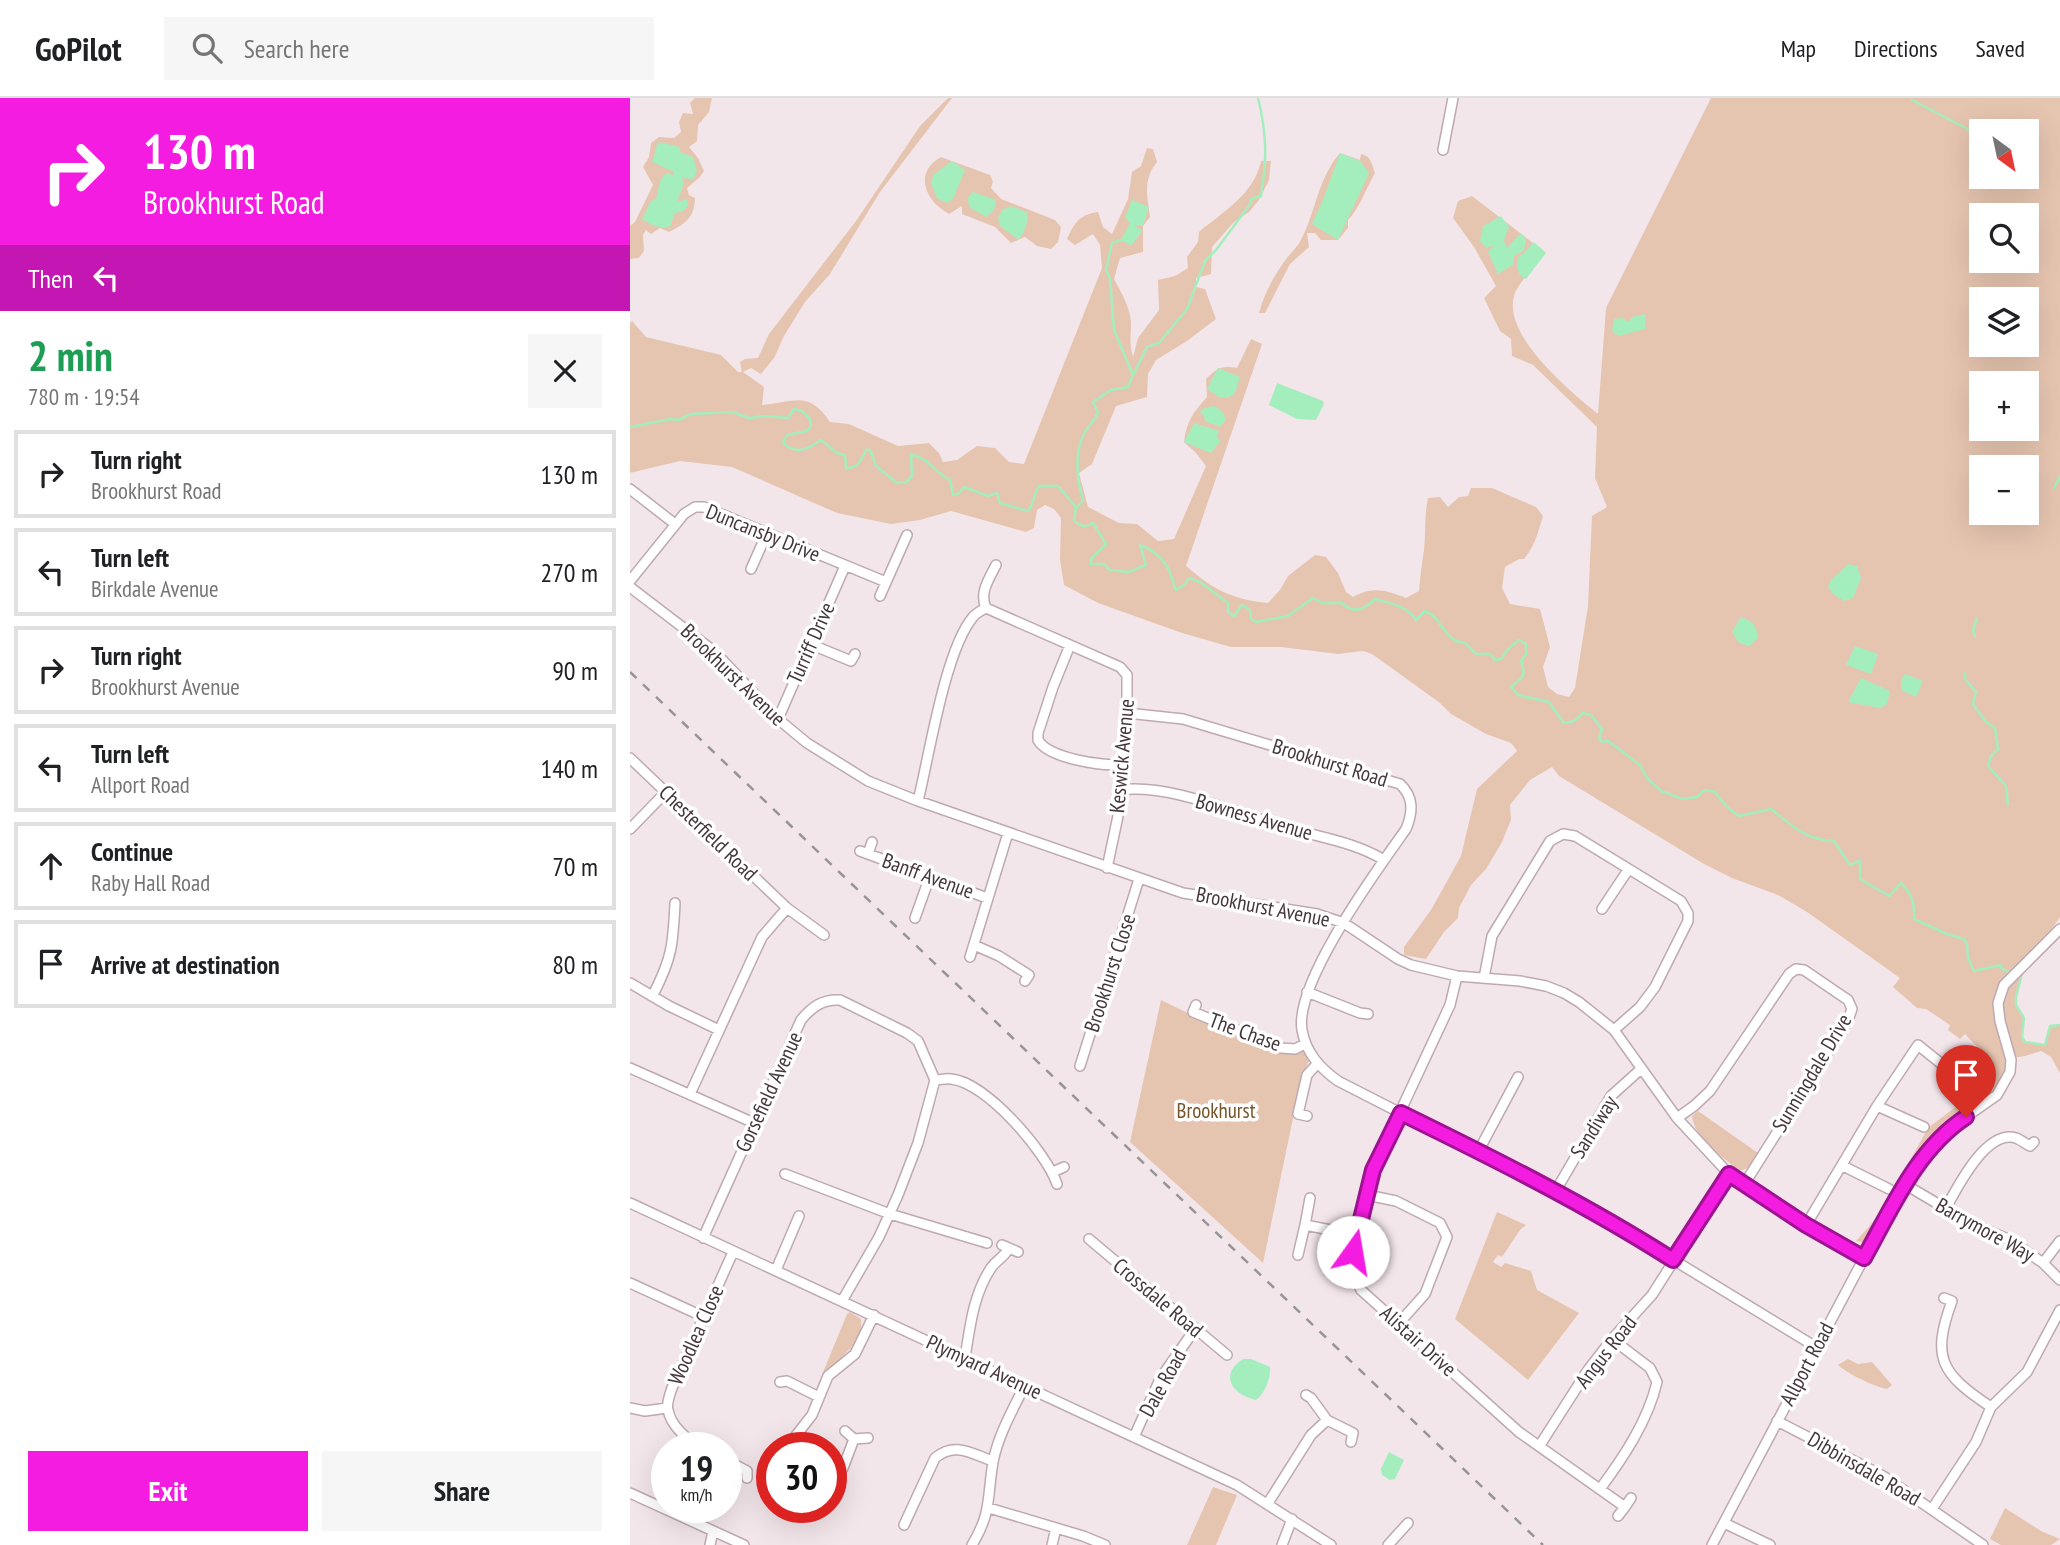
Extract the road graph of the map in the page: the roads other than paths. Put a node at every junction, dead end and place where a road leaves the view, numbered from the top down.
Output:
1 (1453, 98) edge
2 (1443, 150) dead end
3 (630, 489) edge
4 (674, 524) junction
5 (767, 533) junction
6 (907, 535) dead end
7 (996, 565) dead end
8 (845, 566) junction
9 (752, 569) dead end
10 (630, 581) edge
11 (886, 582) junction
12 (630, 587) edge
13 (880, 596) dead end
14 (986, 608) junction
15 (810, 644) junction
16 (1070, 645) junction
17 (851, 661) dead end
18 (1127, 713) junction
19 (778, 719) junction
20 (630, 758) edge
21 (1122, 764) junction
22 (1120, 790) junction
23 (666, 792) junction
24 (918, 802) junction
25 (630, 829) edge
26 (1008, 833) junction
27 (872, 842) dead end
28 (1384, 860) junction
29 (1107, 868) junction
30 (1628, 870) junction
31 (930, 876) junction
32 (1139, 879) junction
33 (987, 898) junction
34 (675, 904) dead end
35 (787, 908) junction
36 (1602, 909) dead end
37 (915, 918) dead end
38 (1344, 923) junction
39 (2060, 929) edge
40 (824, 935) dead end
41 (974, 945) junction
42 (970, 957) dead end
43 (1457, 976) junction
44 (1484, 978) junction
45 (1026, 981) dead end
46 (630, 983) edge
47 (1307, 992) junction
48 (653, 995) junction
49 (1196, 1005) dead end
50 (1362, 1016) dead end
51 (719, 1030) junction
52 (1614, 1030) junction
53 (1305, 1044) junction
54 (1317, 1064) junction
55 (1080, 1066) dead end
56 (630, 1068) edge
57 (1641, 1069) junction
58 (1518, 1077) dead end
59 (934, 1080) junction
60 (1963, 1085) dead end
61 (690, 1094) junction
62 (1877, 1106) junction
63 (1401, 1113) junction
64 (1307, 1116) dead end
65 (1677, 1118) junction
66 (754, 1123) junction
67 (1924, 1127) dead end
68 (2034, 1142) dead end
69 (1478, 1152) junction
70 (1843, 1166) junction
71 (1064, 1167) dead end
72 (1053, 1172) junction
73 (785, 1174) dead end
74 (1729, 1174) junction
75 (1745, 1183) junction
76 (1057, 1184) dead end
77 (1886, 1184) dead end
78 (1906, 1185) junction
79 (1555, 1192) junction
80 (1367, 1195) junction
81 (1310, 1198) dead end
82 (630, 1203) edge
83 (1946, 1208) junction
84 (890, 1214) junction
85 (799, 1216) dead end
86 (1304, 1225) junction
87 (1806, 1225) junction
88 (1356, 1235) junction
89 (703, 1238) junction
90 (1089, 1239) dead end
91 (2060, 1241) edge
92 (987, 1243) dead end
93 (1010, 1248) dead end
94 (733, 1252) junction
95 (1298, 1255) dead end
96 (1864, 1258) junction
97 (1673, 1260) junction
98 (2043, 1263) junction
99 (776, 1270) junction
100 (2060, 1280) edge
101 (632, 1284) edge
102 (630, 1296) edge
103 (842, 1301) junction
104 (1952, 1301) dead end
105 (2060, 1310) edge
106 (874, 1315) junction
107 (704, 1317) junction
108 (1399, 1323) junction
109 (1195, 1329) junction
110 (1612, 1339) junction
111 (1816, 1348) junction
112 (1227, 1355) dead end
113 (965, 1358) junction
114 (787, 1379) dead end
115 (1024, 1387) junction
116 (1311, 1396) dead end
117 (819, 1397) junction
118 (1991, 1407) junction
119 (630, 1408) edge
120 (667, 1408) junction
121 (1326, 1420) junction
122 (1777, 1421) junction
123 (845, 1431) dead end
124 (681, 1432) edge
125 (799, 1432) edge
126 (1354, 1434) dead end
127 (1134, 1437) junction
128 (868, 1438) dead end
129 (855, 1439) junction
130 (1540, 1446) junction
131 (847, 1458) edge
132 (993, 1461) junction
133 (742, 1468) edge
134 (747, 1478) dead end
135 (1600, 1489) junction
136 (630, 1493) edge
137 (1631, 1498) dead end
138 (1268, 1503) junction
139 (1625, 1507) junction
140 (989, 1508) junction
141 (1933, 1509) junction
142 (1618, 1516) dead end
143 (1292, 1518) junction
144 (1724, 1522) junction
145 (1408, 1523) dead end
146 (904, 1525) dead end
147 (1056, 1528) junction
148 (713, 1531) junction
149 (710, 1545) edge
150 (744, 1545) edge
151 (971, 1545) edge
152 (1052, 1545) edge
153 (1105, 1545) edge
154 (1282, 1545) edge
155 (1331, 1545) edge
156 (1388, 1545) edge
157 (1712, 1545) edge
158 (1770, 1545) edge
159 (1983, 1545) edge

1 - 2 street
3 - 4 street
4 - 5 street, Duncansby Drive
4 - 10 street, Duncansby Drive
5 - 8 street, Duncansby Drive
5 - 9 street
6 - 11 street
7 - 14 street
8 - 11 street, Duncansby Drive
8 - 15 street, Turriff Drive
11 - 13 street
12 - 19 street, Brookhurst Avenue
14 - 16 street, Keswick Avenue
14 - 24 street
15 - 17 street
15 - 19 street, Turriff Drive
16 - 18 street, Keswick Avenue
16 - 21 street
18 - 21 street, Keswick Avenue
18 - 28 street, Brookhurst Road
19 - 24 street, Brookhurst Avenue
20 - 23 street, Chesterfield Road
21 - 22 street, Keswick Avenue
22 - 28 street, Bowness Avenue
22 - 29 street, Keswick Avenue
23 - 25 street
23 - 35 street, Chesterfield Road
24 - 26 street, Brookhurst Avenue
26 - 29 street, Brookhurst Avenue
26 - 33 street
27 - 31 street, Banff Avenue
28 - 38 street, Brookhurst Road
29 - 32 street, Brookhurst Avenue
30 - 36 street
30 - 44 street
30 - 52 street
31 - 33 street, Banff Avenue
31 - 37 street
32 - 38 street, Brookhurst Avenue
32 - 55 street, Brookhurst Close
33 - 41 street
34 - 48 street
35 - 40 street, Chesterfield Road
35 - 51 street
38 - 43 street, Brookhurst Avenue
38 - 47 street, Brookhurst Road
39 - 78 street, Allport Road
41 - 42 street
41 - 45 street
43 - 44 street, Brookhurst Avenue
43 - 63 street, Alistair Drive
44 - 52 street, Brookhurst Avenue
46 - 48 street
47 - 50 street
47 - 53 street, Brookhurst Road
48 - 51 street
49 - 53 street, The Chase
51 - 61 street
52 - 57 street, Brookhurst Avenue
53 - 54 street, Brookhurst Road
54 - 63 street, Brookhurst Road
54 - 64 street
56 - 61 street
57 - 65 street, Brookhurst Avenue
57 - 79 street, Sandiway
58 - 69 street
59 - 66 street, Gorsefield Avenue
59 - 72 street
59 - 84 street
60 - 62 street
61 - 66 street
62 - 67 street
62 - 70 street
63 - 69 street, Brookhurst Road
63 - 80 street, Alistair Drive
65 - 74 street, Brookhurst Avenue
65 - 75 street, Sunningdale Drive
66 - 89 street, Gorsefield Avenue
68 - 83 street
69 - 79 street, Brookhurst Road
70 - 77 street
70 - 87 street
71 - 72 street
72 - 76 street
73 - 84 street
74 - 75 street, Brookhurst Avenue
74 - 97 street, Angus Road
75 - 87 street, Brookhurst Avenue
78 - 83 street, Barrymore Way
78 - 96 street, Allport Road
79 - 97 street, Brookhurst Road
80 - 88 street, Alistair Drive
80 - 108 street
81 - 86 street
82 - 89 street, Plymyard Avenue
83 - 98 street, Barrymore Way
84 - 92 street
84 - 103 street
85 - 99 street
86 - 88 street
86 - 95 street
87 - 96 street, Brookhurst Avenue
88 - 108 street, Alistair Drive
89 - 94 street, Plymyard Avenue
90 - 109 street, Crossdale Road
91 - 98 street
93 - 113 street
94 - 99 street, Plymyard Avenue
94 - 107 street, Woodlea Close
96 - 111 street, Allport Road
97 - 110 street, Angus Road
97 - 111 street, Brookhurst Road
98 - 100 street, Barrymore Way
99 - 103 street, Plymyard Avenue
101 - 102 street
101 - 107 street
103 - 106 street, Plymyard Avenue
104 - 118 street
105 - 118 street
106 - 113 street, Plymyard Avenue
106 - 117 street
107 - 120 street, Woodlea Close
108 - 130 street, Alistair Drive
109 - 112 street, Crossdale Road
109 - 127 street, Dale Road
110 - 130 street, Angus Road
110 - 135 street
111 - 122 street, Allport Road
113 - 115 street, Plymyard Avenue
114 - 117 street
115 - 127 street, Plymyard Avenue
115 - 132 street
116 - 121 street
117 - 125 street
118 - 141 street
119 - 120 street
120 - 124 street, Woodlea Close
121 - 126 street
121 - 138 street
122 - 141 street, Dibbinsdale Road
122 - 144 street, Allport Road
123 - 129 street
127 - 138 street, Plymyard Avenue
128 - 129 street
129 - 131 street
130 - 135 street, Alistair Drive
132 - 140 street
132 - 146 street
133 - 134 street
135 - 139 street, Alistair Drive
136 - 148 street
137 - 139 street
138 - 143 street, Plymyard Avenue
139 - 142 street
140 - 147 street
140 - 151 street
141 - 159 street, Dibbinsdale Road
143 - 154 street
143 - 155 street, Plymyard Avenue
144 - 157 street, Allport Road
144 - 158 street
145 - 156 street
147 - 152 street
147 - 153 street
148 - 149 street
148 - 150 street

